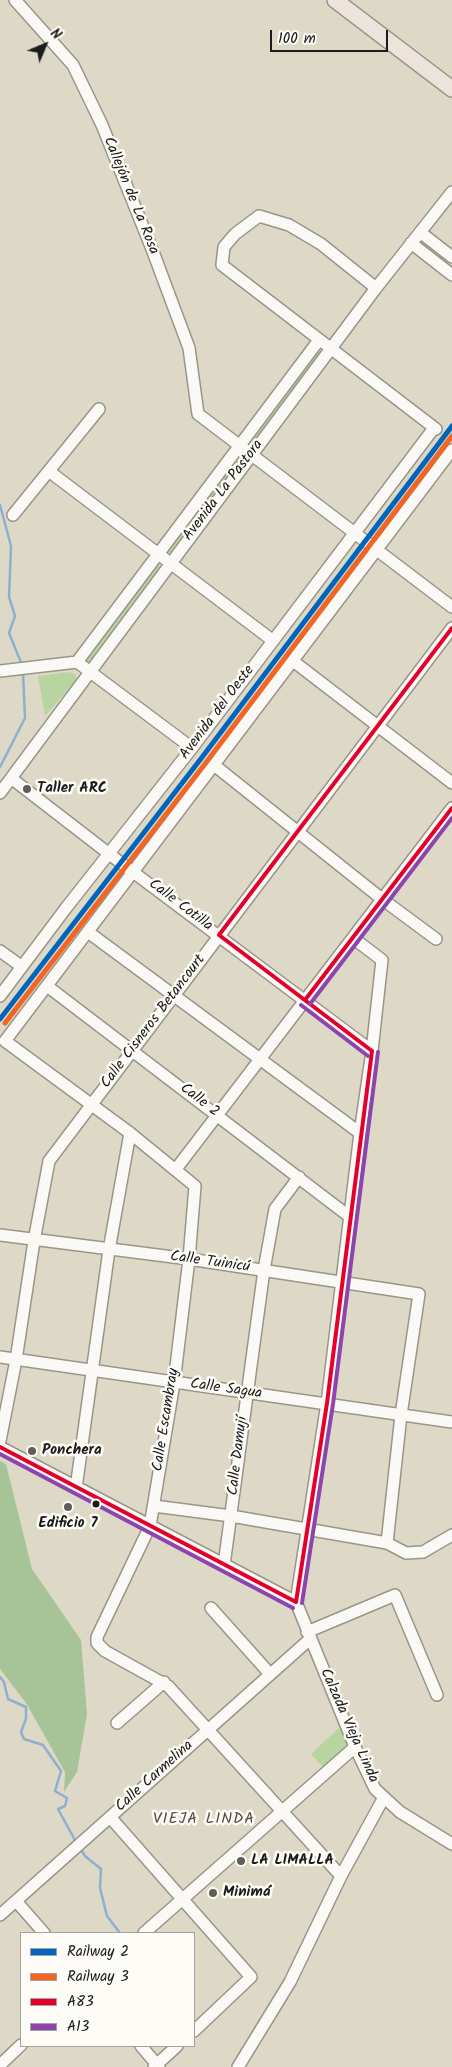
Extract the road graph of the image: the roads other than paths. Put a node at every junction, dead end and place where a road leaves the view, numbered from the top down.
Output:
1 (15, 0) edge
2 (335, 0) edge
3 (452, 89) edge
4 (452, 192) edge
5 (420, 232) junction
6 (411, 244) junction
7 (452, 257) edge
8 (452, 275) edge
9 (376, 288) junction
10 (319, 340) junction
11 (330, 349) junction
12 (99, 408) dead end
13 (240, 446) junction
14 (452, 450) edge
15 (251, 455) junction
16 (50, 472) junction
17 (13, 515) dead end
18 (353, 532) junction
19 (376, 550) junction
20 (158, 553) junction
21 (171, 562) junction
22 (452, 607) edge
23 (452, 628) edge
24 (272, 640) junction
25 (292, 661) junction
26 (77, 662) junction
27 (0, 671) edge
28 (90, 672) junction
29 (377, 725) junction
30 (192, 748) junction
31 (214, 765) junction
32 (12, 778) junction
33 (452, 783) edge
34 (0, 793) edge
35 (452, 808) edge
36 (298, 833) junction
37 (110, 854) junction
38 (133, 872) junction
39 (382, 899) junction
40 (88, 932) junction
41 (219, 935) junction
42 (352, 938) junction
43 (436, 939) dead end
44 (0, 951) edge
45 (21, 966) junction
46 (47, 986) junction
47 (0, 996) edge
48 (174, 996) junction
49 (305, 1000) junction
50 (133, 1050) junction
51 (372, 1051) junction
52 (260, 1059) junction
53 (91, 1104) junction
54 (217, 1115) junction
55 (130, 1132) junction
56 (360, 1133) junction
57 (176, 1169) junction
58 (299, 1177) junction
59 (350, 1217) junction
60 (0, 1236) edge
61 (34, 1240) junction
62 (109, 1250) junction
63 (188, 1259) junction
64 (264, 1270) junction
65 (341, 1281) junction
66 (0, 1357) edge
67 (16, 1360) junction
68 (91, 1371) junction
69 (174, 1382) junction
70 (247, 1393) junction
71 (327, 1404) junction
72 (401, 1415) junction
73 (452, 1422) edge
74 (0, 1442) edge
75 (0, 1447) edge
76 (76, 1488) junction
77 (154, 1506) junction
78 (231, 1516) junction
79 (150, 1526) junction
80 (306, 1529) junction
81 (452, 1536) edge
82 (387, 1543) junction
83 (224, 1565) junction
84 (296, 1602) junction
85 (211, 1608) dead end
86 (309, 1636) junction
87 (270, 1674) junction
88 (164, 1682) junction
89 (437, 1695) dead end
90 (117, 1723) dead end
91 (208, 1729) junction
92 (355, 1747) junction
93 (383, 1799) junction
94 (281, 1811) junction
95 (110, 1817) junction
96 (452, 1844) edge
97 (341, 1876) junction
98 (184, 1898) junction
99 (16, 1902) junction
100 (0, 1915) edge
101 (43, 1932) edge
102 (145, 1932) edge
103 (195, 2030) edge
104 (20, 2046) edge
105 (142, 2047) edge
106 (176, 2047) edge
107 (0, 2065) edge
108 (157, 2066) edge
109 (238, 2067) edge

1 - 13 street, Callejón de La Rosa
2 - 3 main road
4 - 5 street, Avenida La Pastora
5 - 6 street, Avenida La Pastora
5 - 7 street
6 - 8 street
6 - 9 street, Avenida La Pastora
9 - 10 street
9 - 11 street, Avenida La Pastora
10 - 11 street
10 - 13 street, Avenida La Pastora
11 - 15 street, Avenida La Pastora
11 - 18 street, Avenida del Oeste
12 - 16 street
13 - 15 street
13 - 20 street, Avenida La Pastora
14 - 19 street, Avenida del Oeste
15 - 18 street
15 - 21 street, Avenida La Pastora
16 - 17 street
16 - 20 street
18 - 19 street
18 - 24 street, Avenida del Oeste
19 - 22 street
19 - 25 street, Avenida del Oeste
20 - 21 street
20 - 26 street, Avenida La Pastora
21 - 24 street
21 - 28 street, Avenida La Pastora
23 - 29 street, Calle Cisneros Betancourt
24 - 30 street, Avenida del Oeste
25 - 29 street
25 - 31 street, Avenida del Oeste
26 - 27 street
26 - 28 street
28 - 30 street
28 - 32 street, Avenida La Pastora
29 - 33 street
29 - 36 street, Calle Cisneros Betancourt
30 - 37 street, Avenida del Oeste
31 - 36 street
31 - 38 street, Avenida del Oeste
32 - 34 street, Avenida La Pastora
32 - 37 street, Calle Cotilla
35 - 39 street
36 - 39 street
36 - 41 street, Calle Cisneros Betancourt
37 - 38 street, Calle Cotilla
37 - 45 street, Avenida del Oeste
38 - 40 street, Avenida del Oeste
38 - 41 street, Calle Cotilla
39 - 42 street
39 - 43 street
40 - 46 street, Avenida del Oeste
40 - 48 street
41 - 48 street, Calle Cisneros Betancourt
41 - 49 street, Calle Cotilla
42 - 49 street
42 - 51 street
44 - 45 street
45 - 47 street, Avenida del Oeste
46 - 50 street, Calle 2
46 - 53 street, Avenida del Oeste
48 - 50 street, Calle Cisneros Betancourt
48 - 52 street
49 - 51 street, Calle Cotilla
49 - 52 street
50 - 53 street, Calle Cisneros Betancourt
50 - 54 street, Calle 2
51 - 56 street
52 - 54 street
52 - 56 street
53 - 55 street
53 - 61 street, Calle Cisneros Betancourt
54 - 57 street
54 - 58 street, Calle 2
55 - 57 street
55 - 62 street
56 - 59 street
57 - 63 street, Calle Escambray
58 - 59 street, Calle 2
58 - 64 street, Calle Damují
59 - 65 street
60 - 61 street, Calle Tuinicú
61 - 62 street, Calle Tuinicú
61 - 67 street, Calle Cisneros Betancourt
62 - 63 street, Calle Tuinicú
62 - 68 street
63 - 64 street, Calle Tuinicú
63 - 69 street, Calle Escambray
64 - 65 street, Calle Tuinicú
64 - 70 street, Calle Damují
65 - 71 street
65 - 72 street, Calle Tuinicú
66 - 67 street, Calle Sagua
67 - 68 street, Calle Sagua
67 - 74 street, Calle Cisneros Betancourt
68 - 69 street, Calle Sagua
68 - 76 street
69 - 70 street, Calle Sagua
69 - 77 street, Calle Escambray
70 - 71 street, Calle Sagua
70 - 78 street, Calle Damují
71 - 72 street, Calle Sagua
71 - 80 street
72 - 73 street, Calle Sagua
72 - 82 street
75 - 76 street
76 - 79 street
77 - 78 street
77 - 79 street, Calle Escambray
78 - 80 street
78 - 83 street, Calle Damují
79 - 83 street
79 - 88 street, Calle Escambray
80 - 82 street
80 - 84 street
81 - 82 street
83 - 84 street
84 - 86 street, Calzada Vieja Linda
85 - 87 street
86 - 87 street, Calle Carmelina
86 - 89 street, Calle Carmelina
86 - 92 street, Calzada Vieja Linda
87 - 91 street, Calle Carmelina
88 - 90 street
88 - 91 street
91 - 94 street
91 - 95 street, Calle Carmelina
92 - 93 street, Calzada Vieja Linda
92 - 94 street
93 - 96 street, Calzada Vieja Linda
93 - 97 street
94 - 97 street
94 - 98 street
95 - 98 street
95 - 99 street, Calle Carmelina
97 - 109 street
98 - 102 street
98 - 103 street
99 - 100 street, Calle Carmelina
99 - 101 street
104 - 107 street
105 - 108 street
106 - 108 street

